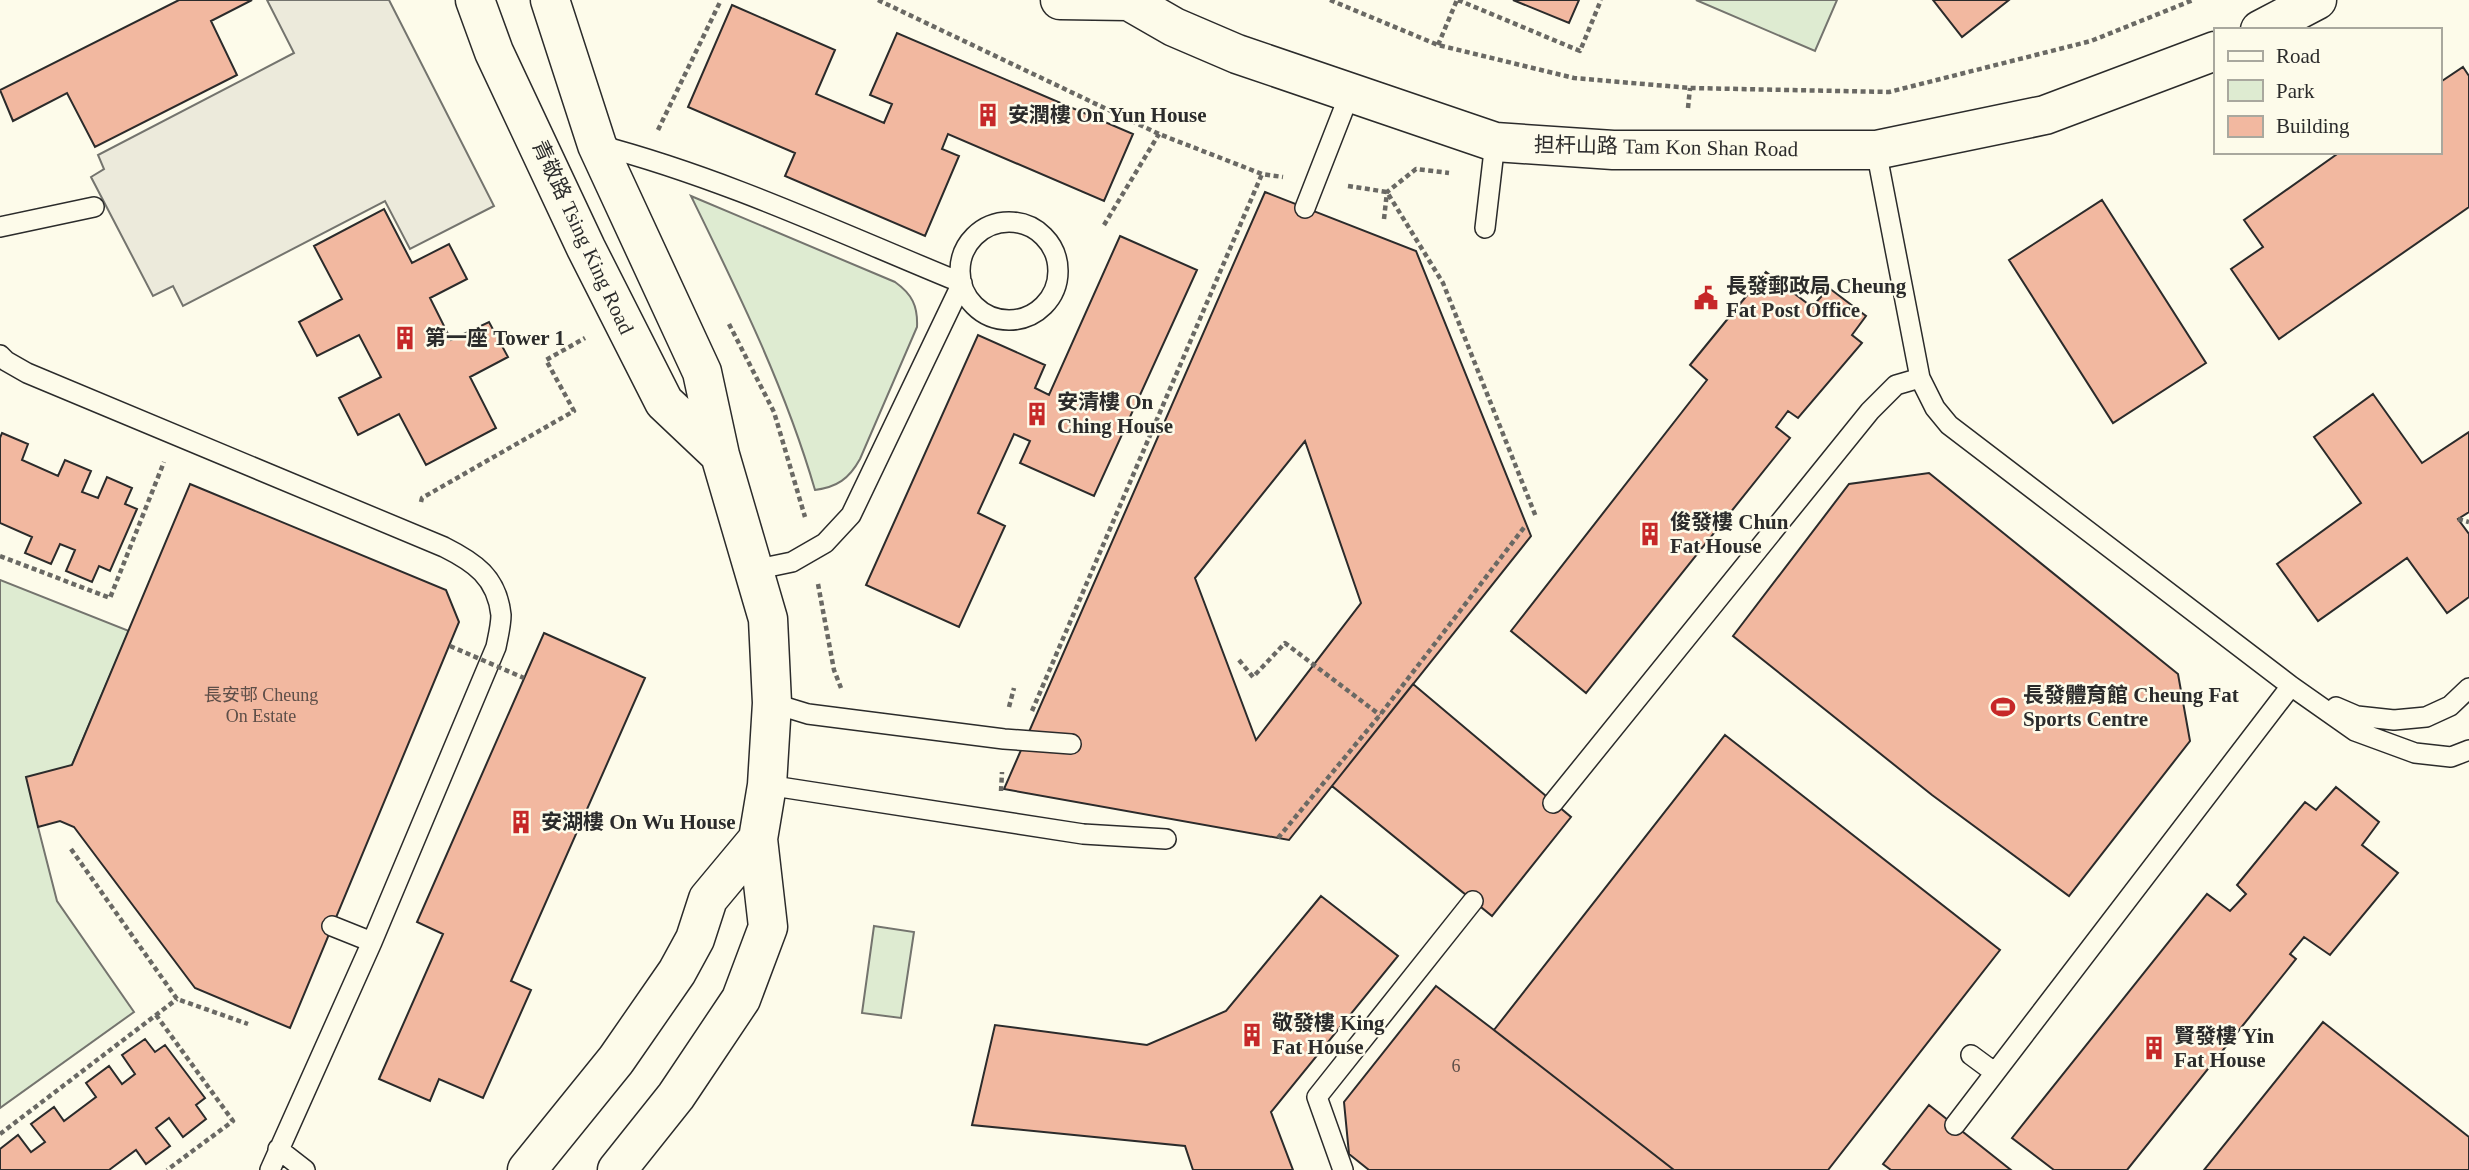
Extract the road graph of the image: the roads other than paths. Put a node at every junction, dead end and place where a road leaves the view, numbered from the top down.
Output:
1 (475, 0) edge
2 (550, 0) edge
3 (1060, 0) edge
4 (2317, 0) edge
5 (1127, 1) edge
6 (2264, 28) edge
7 (2214, 51) edge
8 (1350, 93) junction
9 (597, 145) junction
10 (1876, 150) junction
11 (1493, 161) junction
12 (94, 207) dead end
13 (1305, 208) dead end
14 (0, 227) edge
15 (1485, 228) dead end
16 (962, 283) junction
17 (0, 355) edge
18 (1920, 378) junction
19 (720, 455) junction
20 (754, 570) junction
21 (2291, 686) junction
22 (2469, 688) edge
23 (772, 703) junction
24 (1071, 744) dead end
25 (2469, 750) edge
26 (767, 785) junction
27 (1553, 803) dead end
28 (758, 839) junction
29 (1166, 839) dead end
30 (1473, 901) dead end
31 (332, 926) dead end
32 (372, 942) junction
33 (1970, 1055) dead end
34 (1994, 1072) junction
35 (1955, 1125) dead end
36 (278, 1149) junction
37 (270, 1170) edge
38 (305, 1170) edge
39 (527, 1170) edge
40 (617, 1170) edge
41 (1343, 1170) edge

1 - 19 main road, 青敬路 Tsing King Road
2 - 9 main road
3 - 5 main road, 担杆山路 Tam Kon Shan Road
4 - 6 main road
5 - 8 main road, 担杆山路 Tam Kon Shan Road
7 - 10 main road, 担杆山路 Tam Kon Shan Road
8 - 11 main road, 担杆山路 Tam Kon Shan Road
8 - 13 lane
9 - 16 lane
9 - 19 main road
10 - 11 main road, 担杆山路 Tam Kon Shan Road
10 - 18 lane
11 - 15 lane
12 - 14 lane
16 - 16 lane
16 - 20 lane
17 - 32 lane
18 - 21 lane
18 - 27 lane
19 - 20 main road
20 - 23 main road
21 - 22 lane
21 - 25 lane
21 - 34 lane
23 - 24 lane
23 - 26 main road
26 - 28 main road
26 - 29 lane
28 - 39 main road
28 - 40 main road
30 - 41 lane
31 - 32 lane
32 - 36 lane
33 - 34 lane
34 - 35 lane
36 - 37 lane
36 - 38 lane

